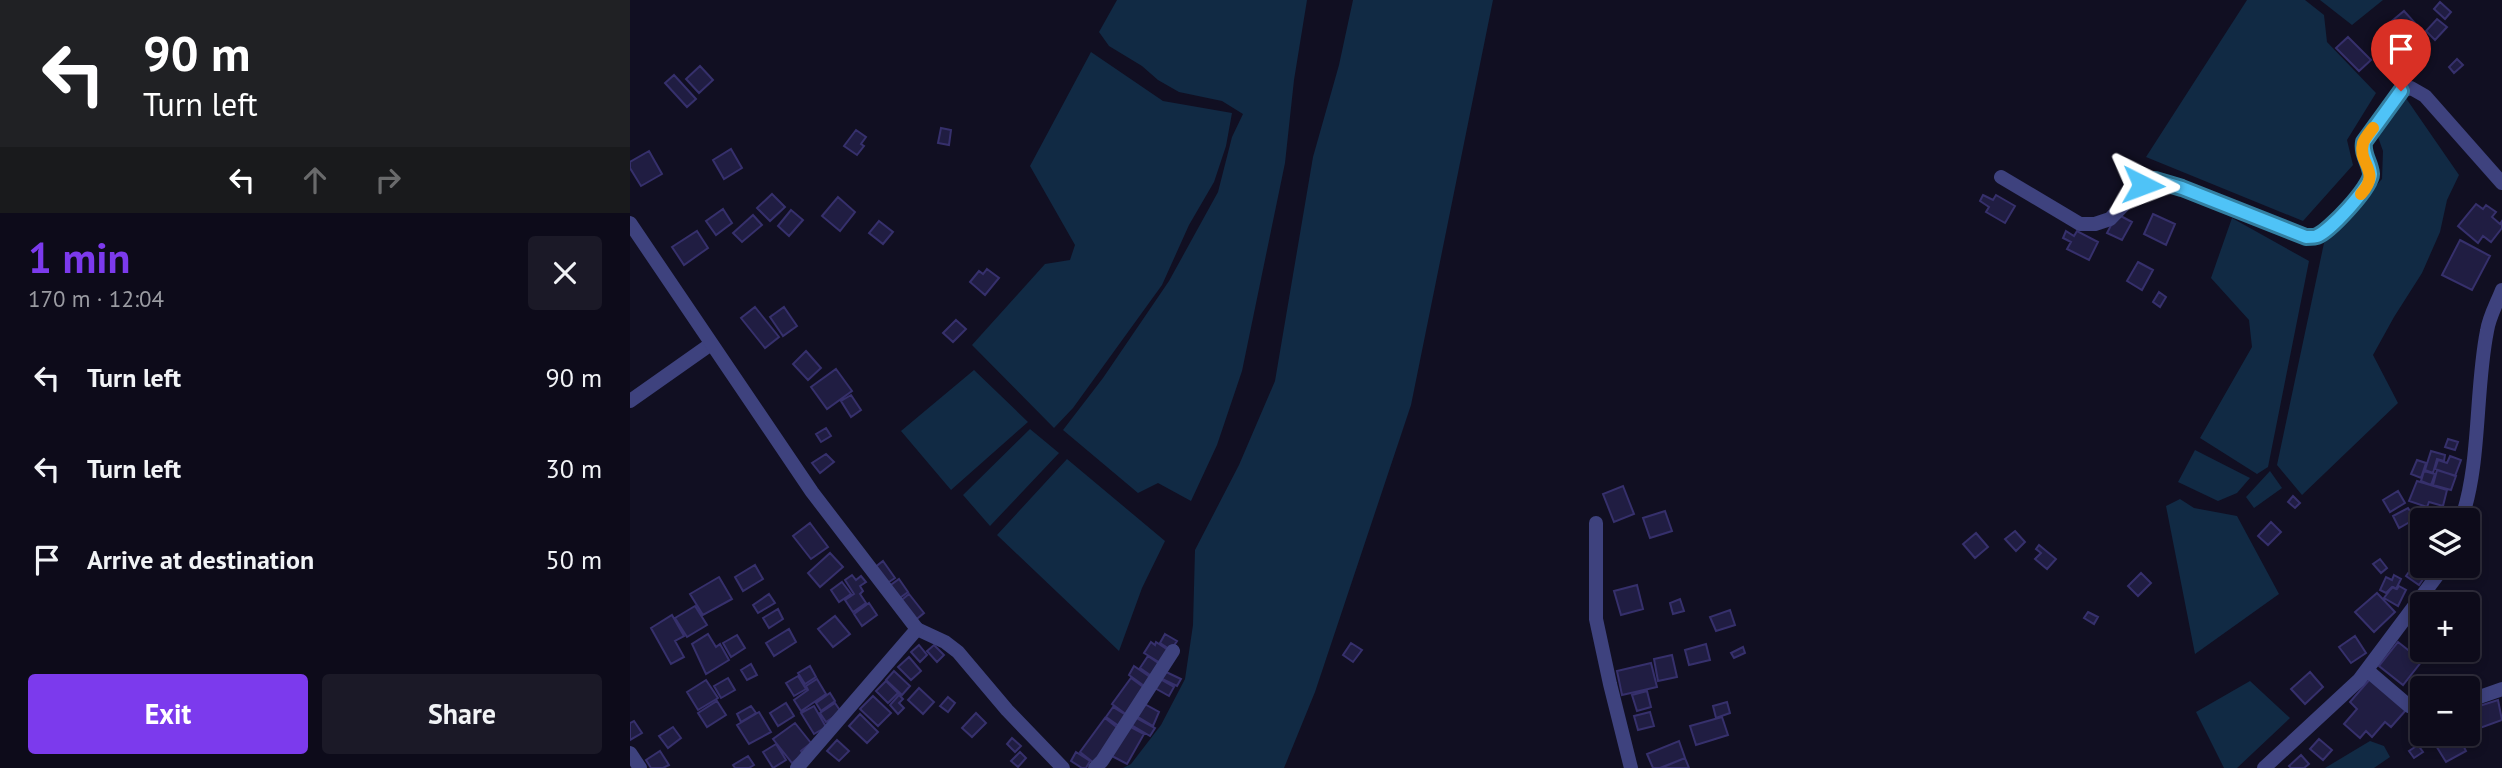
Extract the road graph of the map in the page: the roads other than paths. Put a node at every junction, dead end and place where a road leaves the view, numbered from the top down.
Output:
1 (2001, 177) dead end
2 (2502, 183) edge
3 (630, 223) edge
4 (2502, 290) edge
5 (710, 344) junction
6 (630, 401) edge
7 (2463, 508) edge
8 (1596, 523) dead end
9 (2435, 578) edge
10 (918, 629) junction
11 (1173, 651) dead end
12 (2367, 670) junction
13 (2502, 689) edge
14 (2480, 697) edge
15 (2410, 706) edge
16 (630, 753) edge
17 (640, 768) edge
18 (797, 768) edge
19 (1063, 768) edge
20 (1095, 768) edge
21 (1631, 768) edge
22 (2264, 768) edge

1 - 2 street
3 - 5 street
4 - 7 street
5 - 6 street
5 - 10 street
8 - 21 street
9 - 12 street
10 - 18 street
10 - 19 street
11 - 20 street
12 - 15 street
12 - 22 street
13 - 14 street
16 - 17 street

